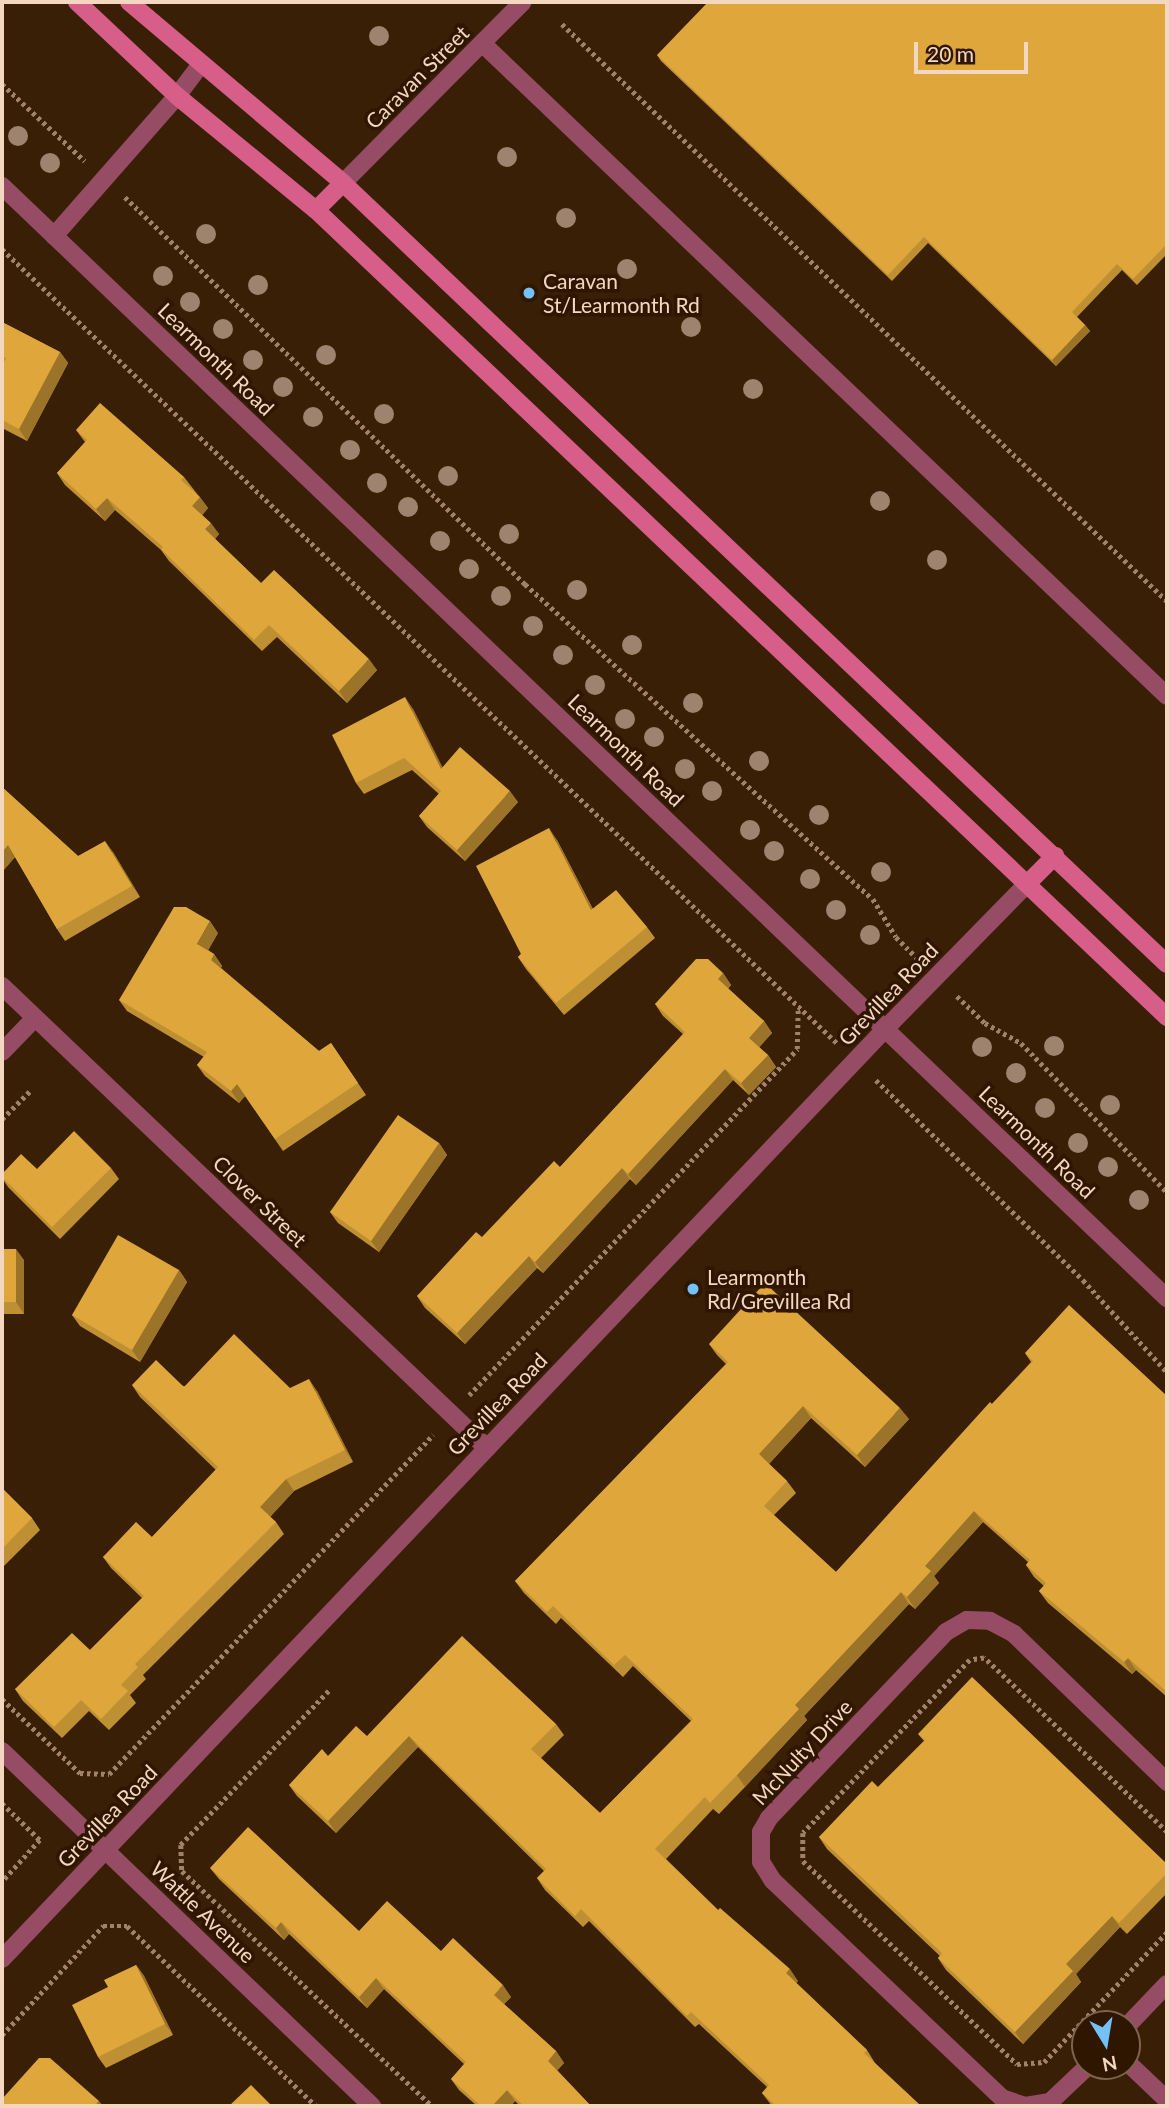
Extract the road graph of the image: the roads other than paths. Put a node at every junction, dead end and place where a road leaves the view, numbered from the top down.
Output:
1 (77, 2) edge
2 (129, 2) edge
3 (523, 2) edge
4 (482, 44) junction
5 (200, 65) junction
6 (177, 96) junction
7 (343, 183) junction
8 (2, 186) edge
9 (316, 210) junction
10 (54, 236) junction
11 (1167, 696) edge
12 (1055, 856) junction
13 (1027, 884) junction
14 (1167, 964) edge
15 (2, 986) edge
16 (1167, 1017) edge
17 (35, 1018) junction
18 (885, 1028) junction
19 (2, 1052) edge
20 (1167, 1298) edge
21 (487, 1448) junction
22 (2, 1751) edge
23 (1167, 1782) edge
24 (106, 1850) junction
25 (2, 1959) edge
26 (1167, 1984) edge
27 (1141, 2011) edge
28 (1141, 2075) edge
29 (1074, 2080) edge
30 (1167, 2100) edge
31 (372, 2106) edge

1 - 6 main road
2 - 5 main road
3 - 4 street, Caravan Street
4 - 7 street, Caravan Street
4 - 11 street
5 - 6 street
5 - 7 main road
6 - 9 main road
6 - 10 street
7 - 9 main road
7 - 12 main road
8 - 10 street, Learmonth Road
9 - 13 main road
10 - 18 street, Learmonth Road
12 - 13 main road
12 - 14 main road
13 - 16 main road
13 - 18 street, Grevillea Road
15 - 17 street, Clover Street
17 - 19 street
17 - 21 street, Clover Street
18 - 20 street, Learmonth Road
18 - 21 street, Grevillea Road
21 - 24 street, Grevillea Road
22 - 24 street, Wattle Avenue
23 - 29 street, McNulty Drive
24 - 25 street, Grevillea Road
24 - 31 street, Wattle Avenue
26 - 27 street
28 - 30 street

